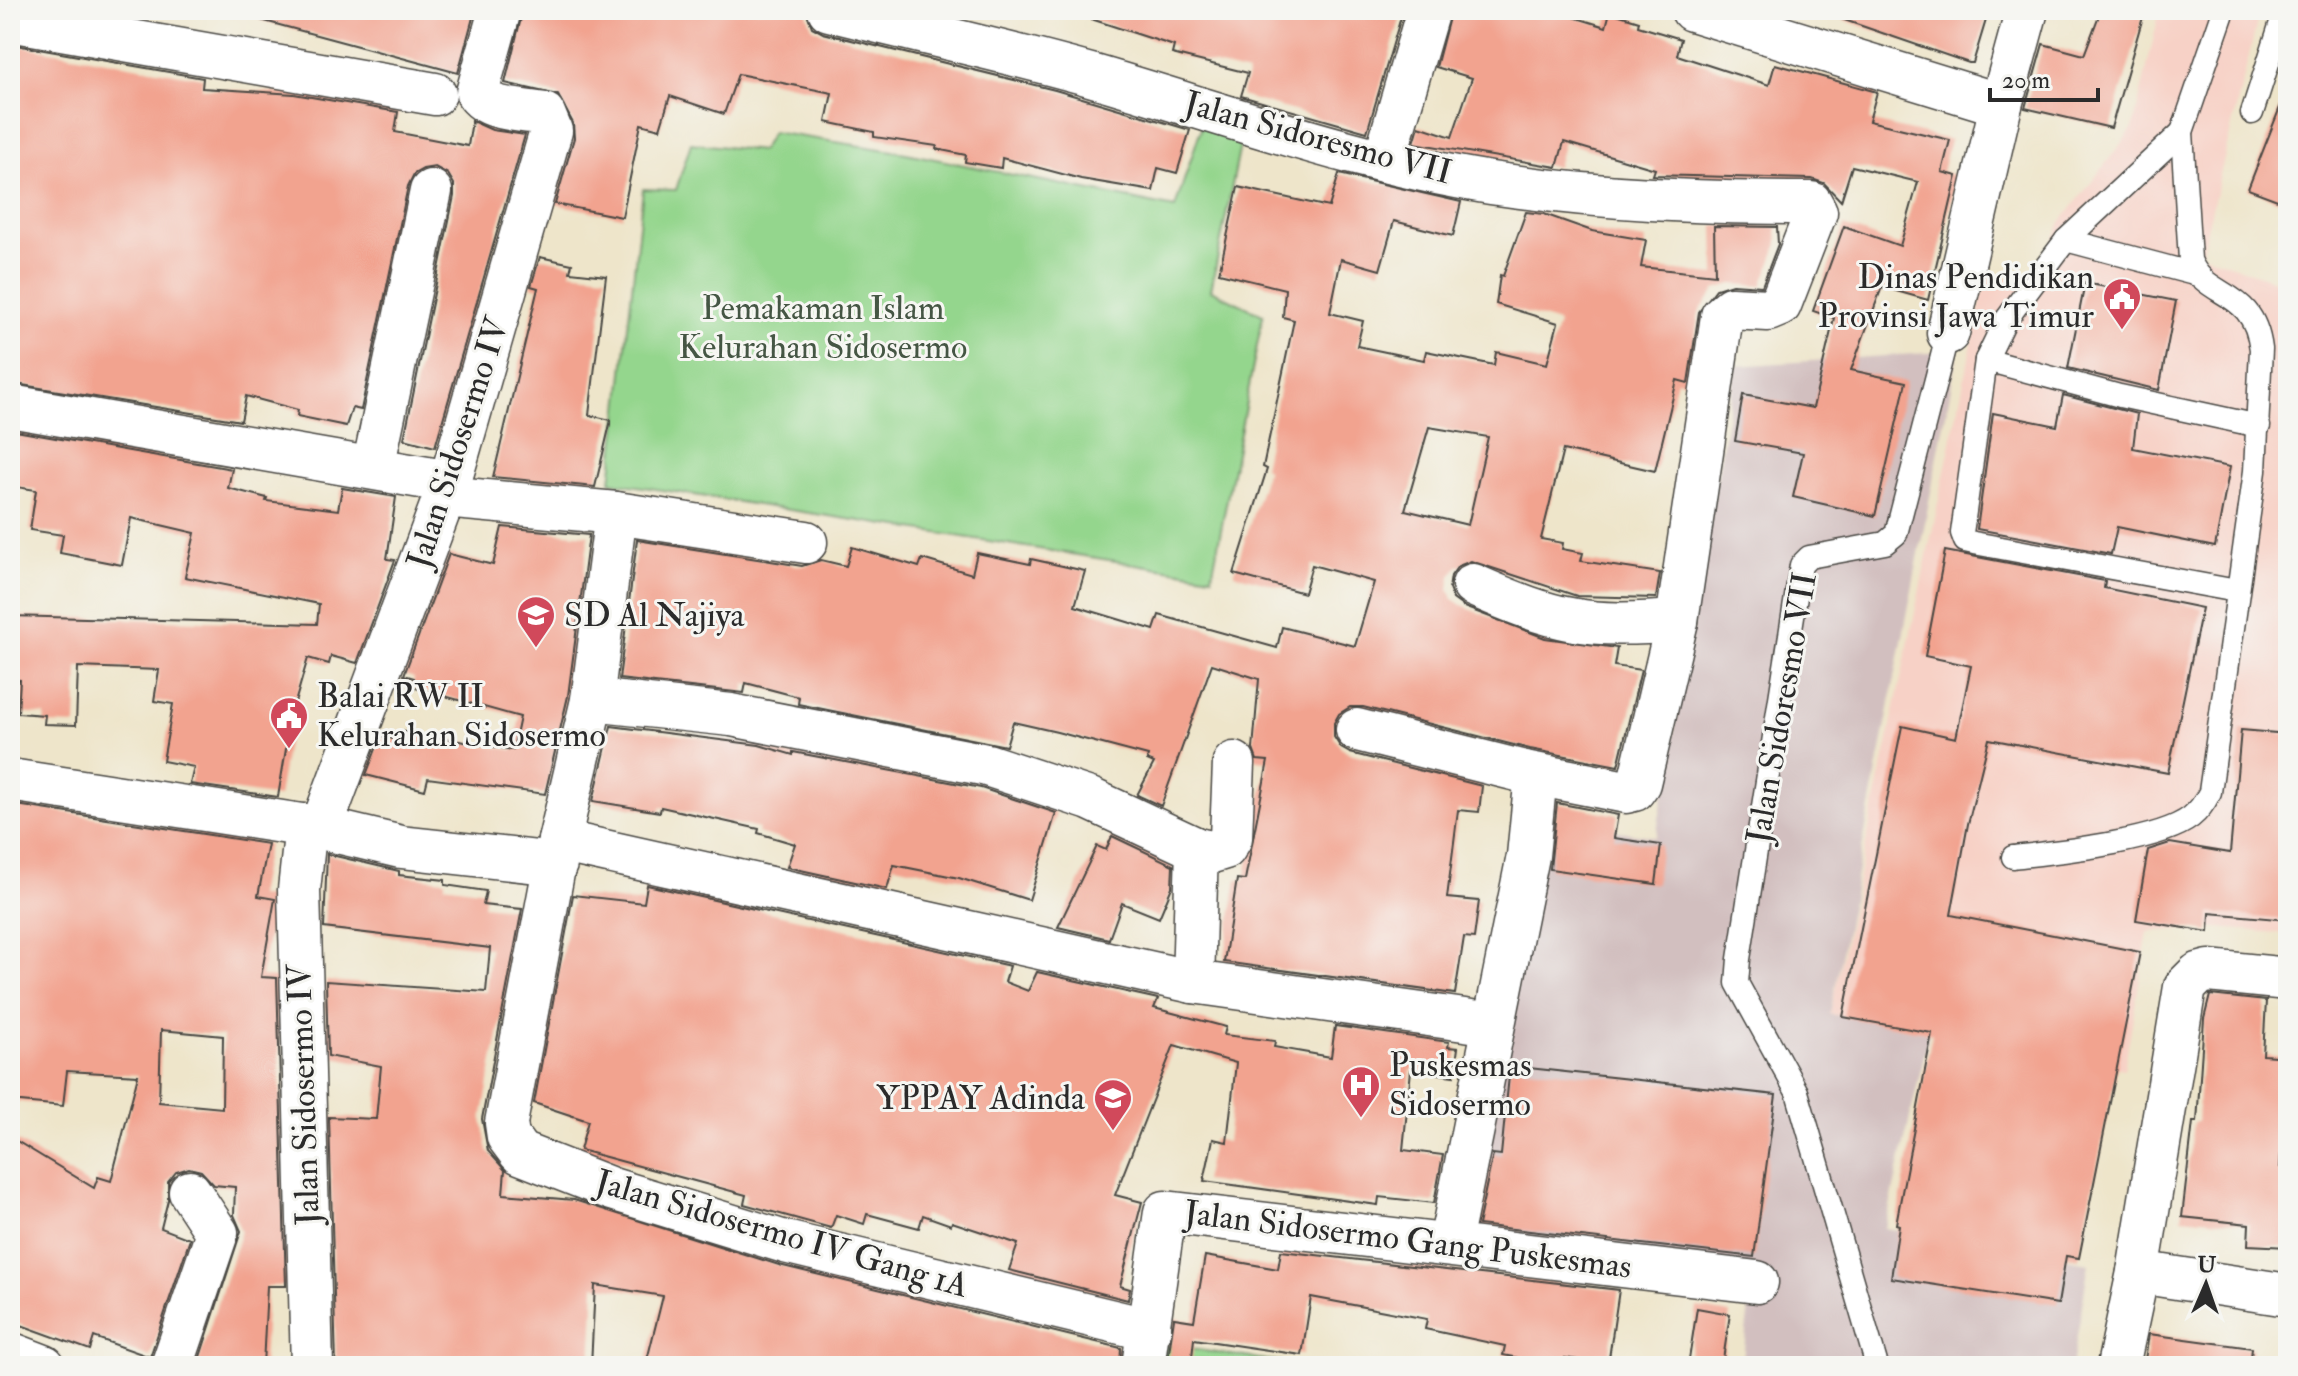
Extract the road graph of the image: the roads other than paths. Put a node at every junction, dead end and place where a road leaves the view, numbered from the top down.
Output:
1 (500, 10) edge
2 (829, 10) edge
3 (1428, 10) edge
4 (1692, 10) edge
5 (2027, 10) edge
6 (2224, 10) edge
7 (2285, 10) edge
8 (10, 20) edge
9 (104, 23) edge
10 (435, 94) dead end
11 (2001, 105) junction
12 (2252, 113) dead end
13 (2182, 132) junction
14 (1384, 161) junction
15 (431, 191) dead end
16 (2066, 240) junction
17 (2198, 275) junction
18 (1948, 333) joint
19 (1986, 360) junction
20 (10, 406) edge
21 (2259, 426) junction
22 (373, 468) junction
23 (447, 490) junction
24 (616, 513) junction
25 (806, 542) dead end
26 (1473, 585) dead end
27 (2237, 591) junction
28 (1677, 621) junction
29 (592, 700) junction
30 (1357, 730) dead end
31 (1234, 763) dead end
32 (1525, 772) junction
33 (10, 780) edge
34 (314, 827) junction
35 (1197, 849) junction
36 (558, 853) junction
37 (2013, 857) dead end
38 (2288, 979) edge
39 (1193, 982) junction
40 (1493, 1024) junction
41 (190, 1192) dead end
42 (1450, 1243) junction
43 (2138, 1272) junction
44 (1757, 1282) dead end
45 (2288, 1295) edge
46 (1146, 1348) edge
47 (10, 1353) edge
48 (44, 1366) edge
49 (172, 1366) edge
50 (312, 1366) edge
51 (1877, 1366) edge
52 (2118, 1366) edge

1 - 23 street, Jalan Sidosermo IV
2 - 14 street, Jalan Sidoresmo VII
3 - 14 street
4 - 11 street
5 - 11 street, Jalan Sidoresmo VII
6 - 13 lane
7 - 12 lane
8 - 9 street
9 - 10 street
11 - 18 street, Jalan Sidoresmo VII
13 - 16 lane
13 - 17 lane
14 - 28 street, Jalan Sidoresmo VII
15 - 22 street
16 - 17 lane
16 - 19 lane
17 - 21 lane
18 - 51 lane, Jalan Sidoresmo VII
19 - 21 lane
19 - 27 lane
20 - 22 street
21 - 27 lane
22 - 23 street
23 - 24 street
23 - 34 street, Jalan Sidosermo IV
24 - 25 street
24 - 29 street, Jalan Sidosermo IV Gang 1A
26 - 28 street
27 - 37 lane
28 - 32 street
29 - 35 street
29 - 36 street, Jalan Sidosermo IV Gang 1A
30 - 32 street
31 - 35 street
32 - 40 street
33 - 34 street
34 - 36 street
34 - 50 street, Jalan Sidosermo IV
35 - 39 street
36 - 39 street
36 - 46 street, Jalan Sidosermo IV Gang 1A
38 - 43 street
39 - 40 street
40 - 42 street
41 - 49 street
42 - 44 street, Jalan Sidosermo Gang Puskesmas
42 - 46 street, Jalan Sidosermo Gang Puskesmas
43 - 45 street
43 - 52 street
47 - 48 street

